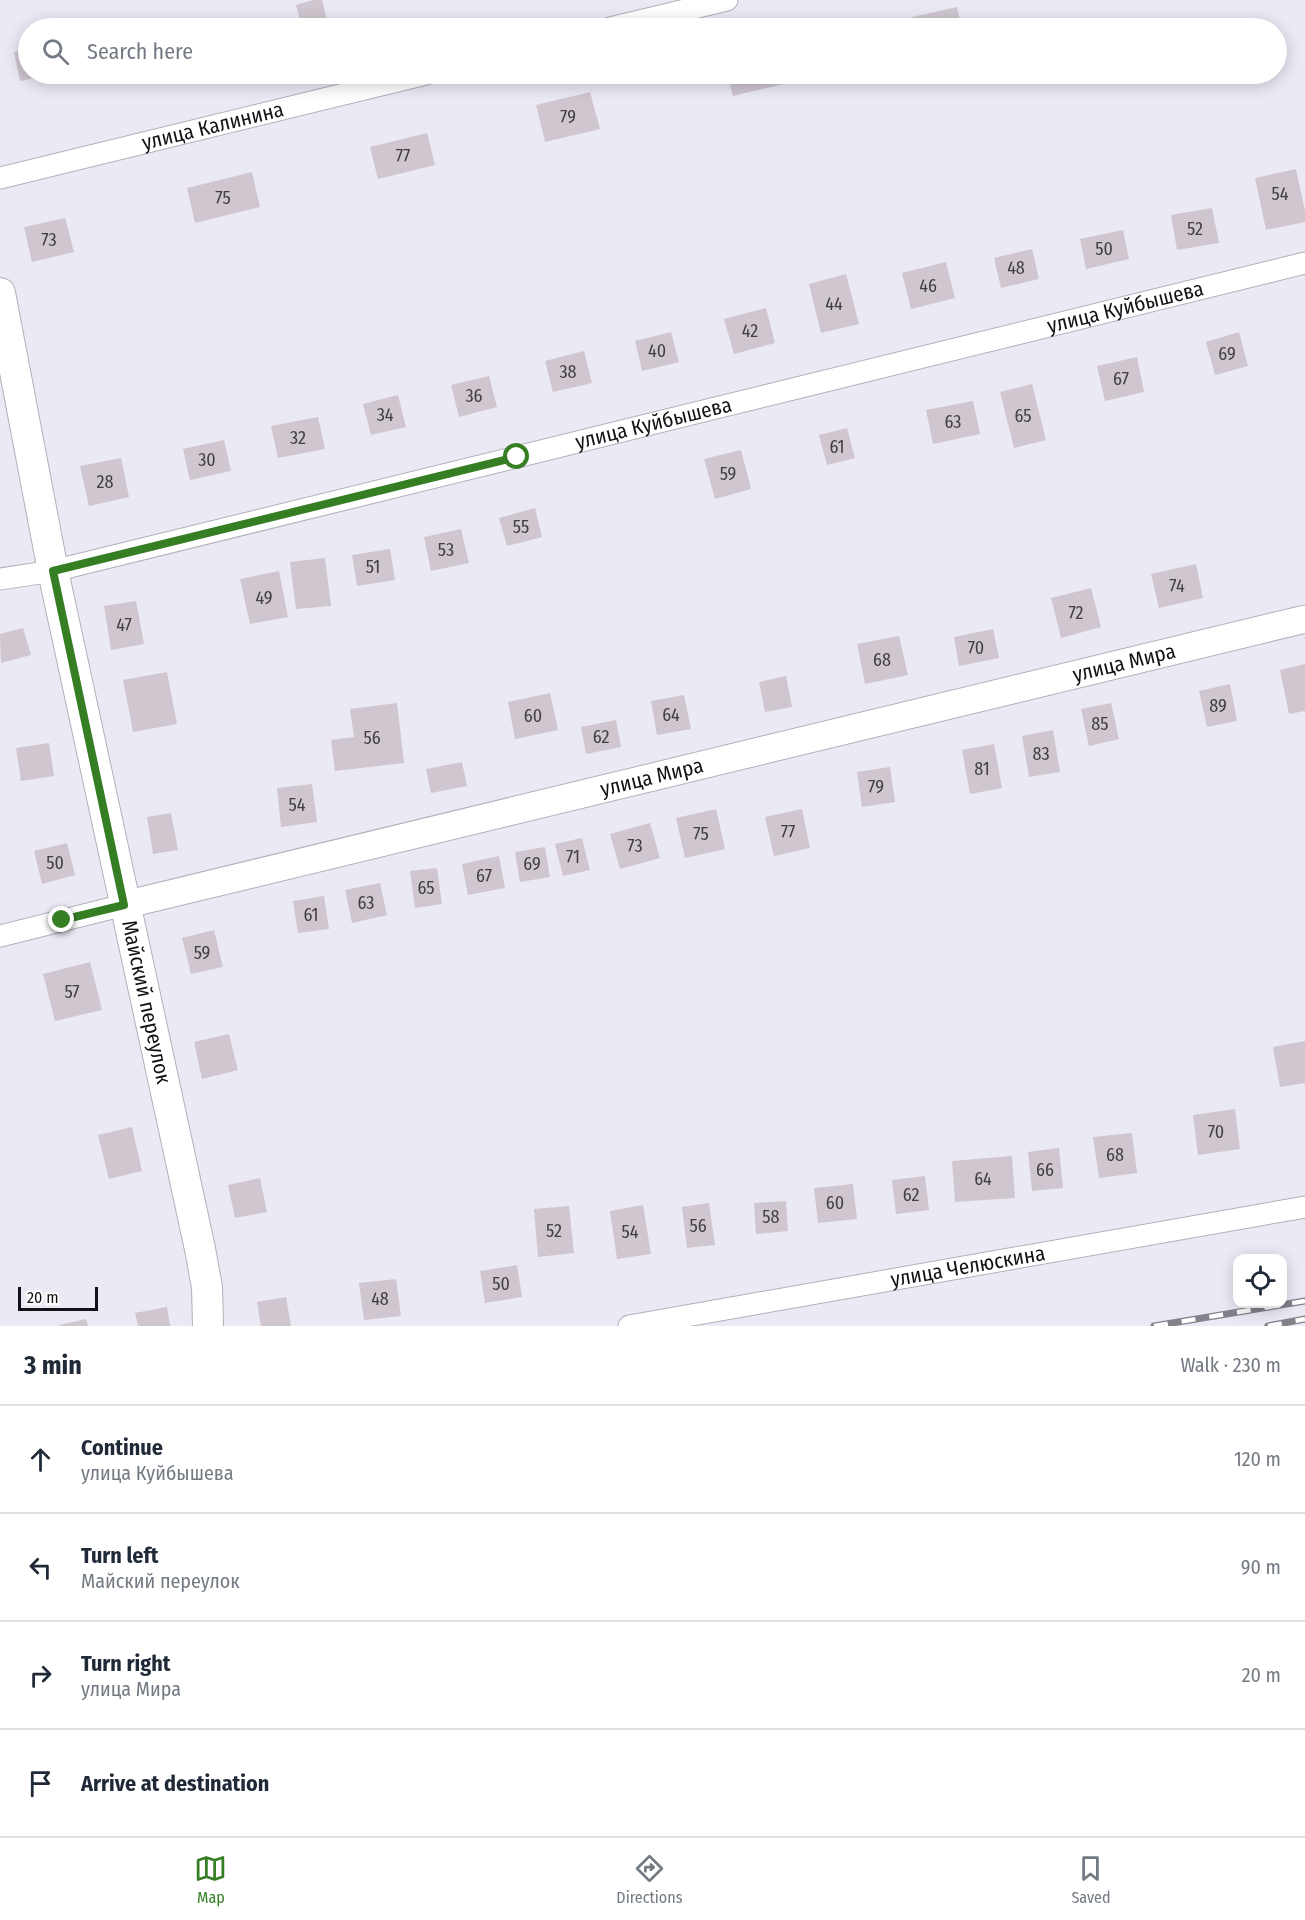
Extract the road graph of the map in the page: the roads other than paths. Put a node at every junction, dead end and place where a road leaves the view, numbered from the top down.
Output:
1 (727, 0) edge
2 (652, 18) edge
3 (385, 84) edge
4 (0, 178) edge
5 (1305, 263) edge
6 (0, 293) edge
7 (53, 571) junction
8 (0, 579) edge
9 (1305, 619) edge
10 (124, 905) junction
11 (0, 936) edge
12 (1305, 1208) edge
13 (208, 1326) edge
14 (629, 1326) edge

1 - 2 street
3 - 4 street, улица Калинина
5 - 7 street, улица Куйбышева
6 - 7 main road, Майский переулок
7 - 8 street, улица Куйбышева
7 - 10 main road, Майский переулок
9 - 10 street, улица Мира
10 - 11 street, улица Мира
10 - 13 main road, Майский переулок
12 - 14 street, улица Челюскина

